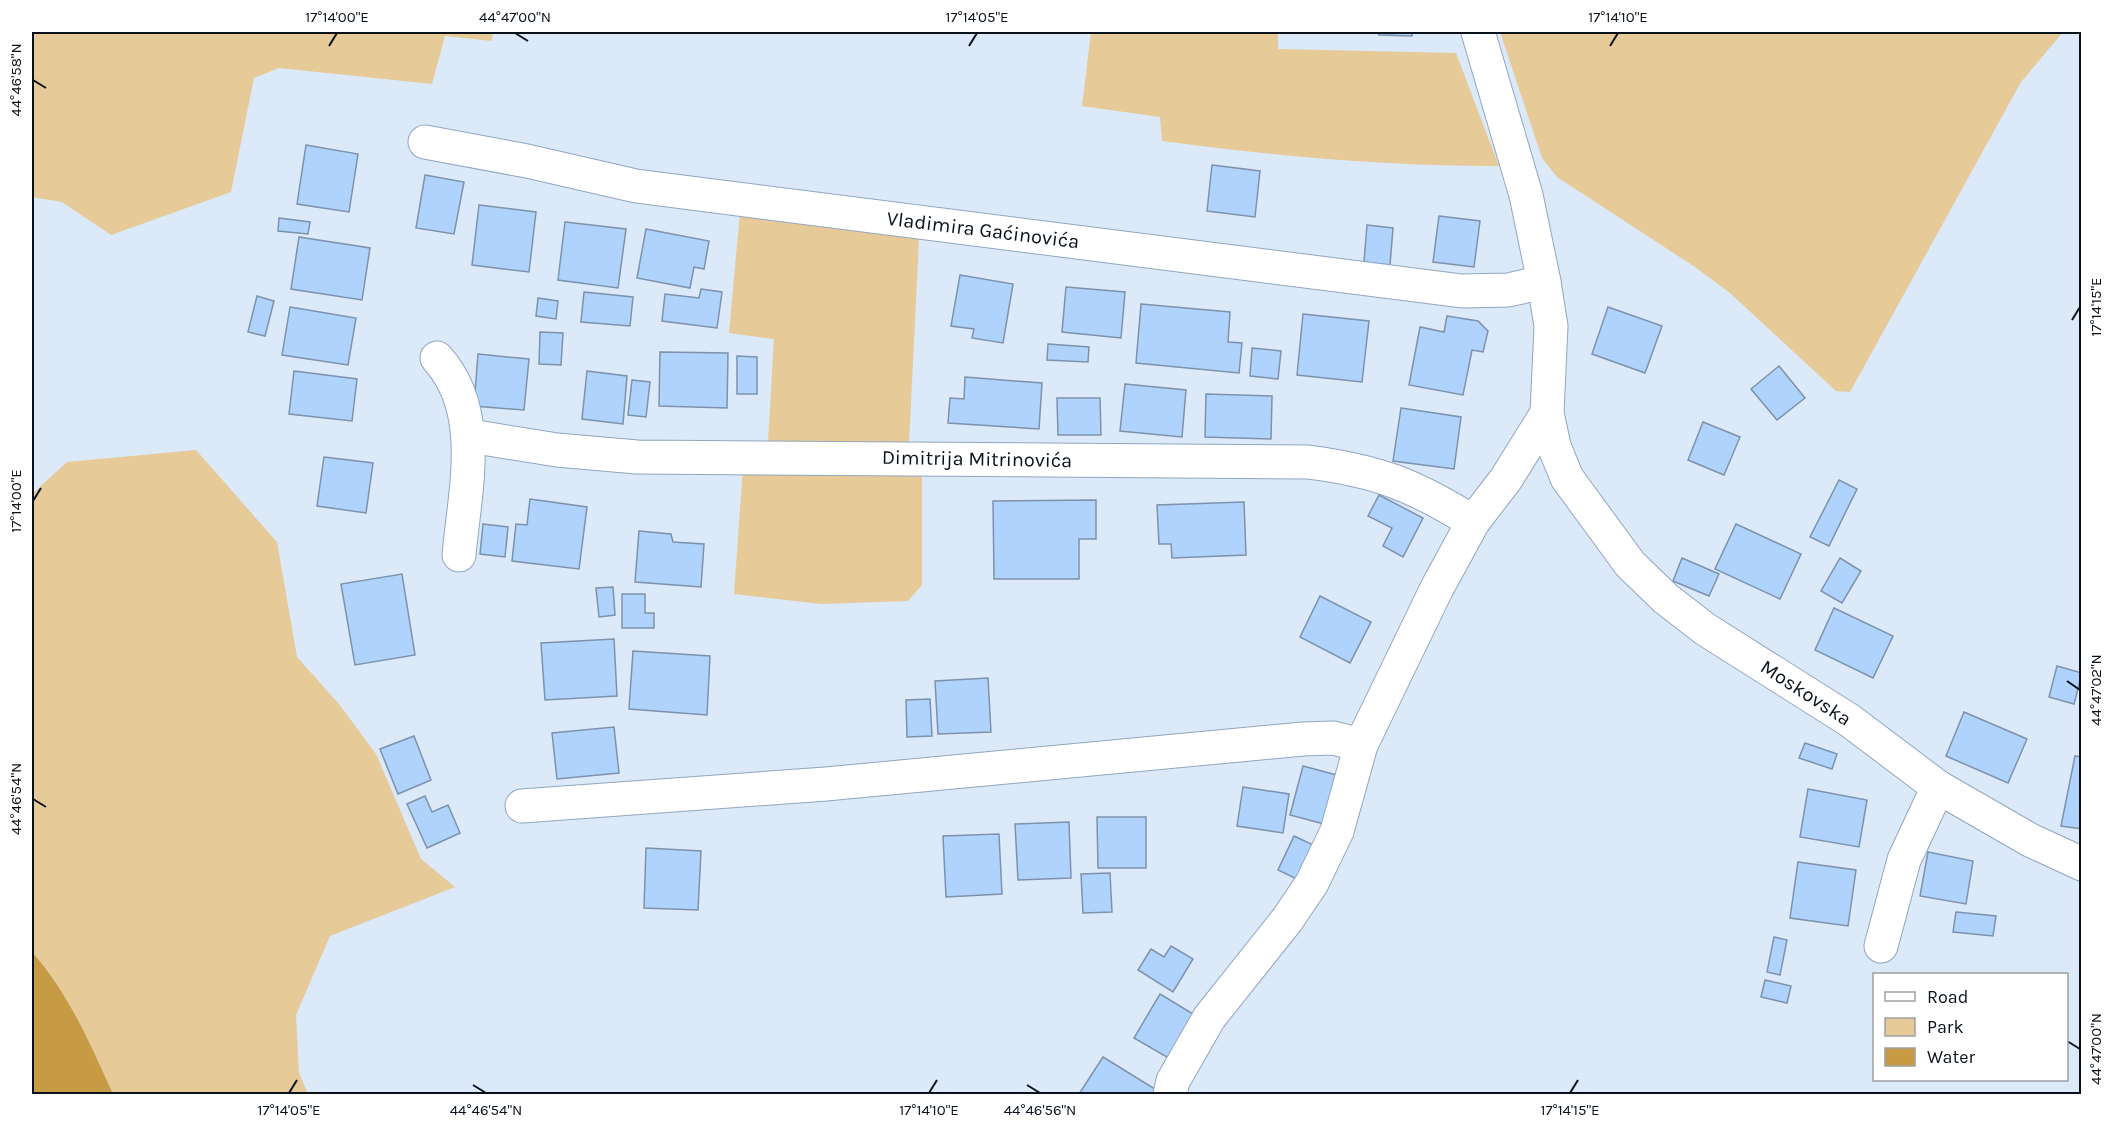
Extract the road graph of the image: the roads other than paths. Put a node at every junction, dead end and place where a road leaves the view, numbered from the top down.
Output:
1 (1478, 32) edge
2 (425, 142) dead end
3 (1544, 282) junction
4 (436, 358) dead end
5 (1546, 413) junction
6 (470, 436) junction
7 (1567, 478) junction
8 (1506, 479) junction
9 (1473, 522) junction
10 (459, 555) dead end
11 (1361, 745) junction
12 (1938, 787) junction
13 (522, 806) dead end
14 (2082, 864) edge
15 (1881, 946) dead end
16 (1170, 1095) edge

1 - 3 street
2 - 3 street, Vladimira Gaćinovića
3 - 5 street
4 - 6 street
5 - 7 street, Moskovska
5 - 8 street
6 - 9 street, Dimitrija Mitrinovića
6 - 10 street
7 - 8 street
7 - 12 street, Moskovska
8 - 9 street
9 - 11 street
11 - 13 street
11 - 16 street
12 - 14 street, Moskovska
12 - 15 street

